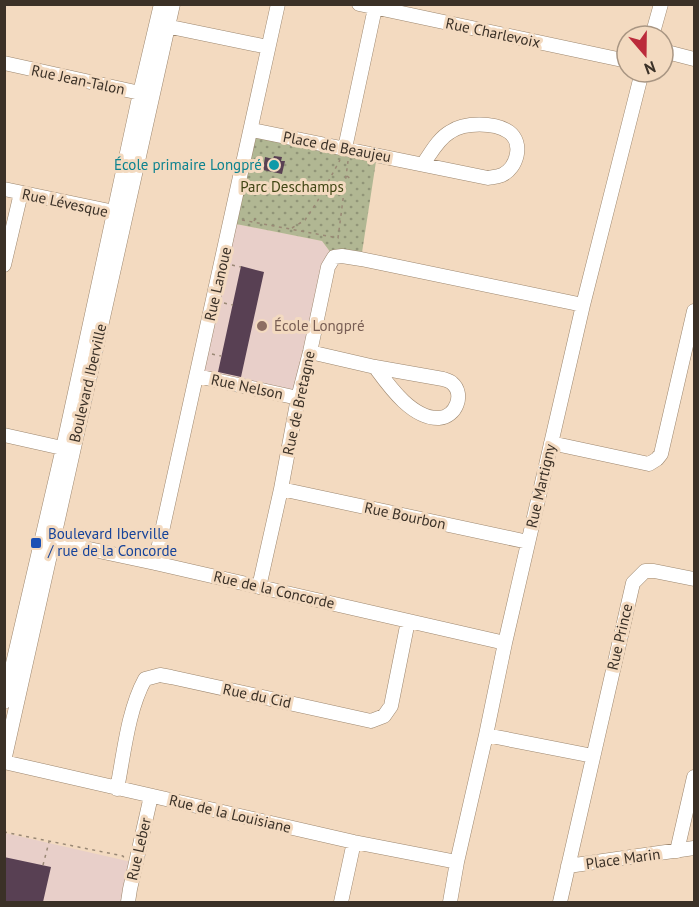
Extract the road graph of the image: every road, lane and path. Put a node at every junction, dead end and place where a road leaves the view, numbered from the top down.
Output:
1 (161, 4) edge
2 (173, 4) edge
3 (278, 4) edge
4 (359, 4) edge
5 (661, 4) edge
6 (375, 8) junction
7 (655, 24) edge
8 (163, 25) junction
9 (268, 47) junction
10 (675, 54) edge
11 (615, 58) edge
12 (694, 59) edge
13 (4, 63) edge
14 (639, 84) edge
15 (146, 94) junction
16 (252, 130) junction
17 (345, 155) junction
18 (423, 164) junction
19 (346, 176) junction
20 (352, 180) dead end
21 (4, 189) edge
22 (21, 193) junction
23 (120, 214) junction
24 (257, 215) dead end
25 (232, 218) junction
26 (254, 222) junction
27 (290, 229) junction
28 (4, 265) edge
29 (583, 305) junction
30 (694, 311) edge
31 (310, 352) junction
32 (375, 367) junction
33 (197, 376) junction
34 (298, 398) junction
35 (4, 435) edge
36 (551, 443) junction
37 (68, 449) junction
38 (281, 489) junction
39 (48, 540) junction
40 (528, 543) junction
41 (155, 563) junction
42 (694, 579) edge
43 (259, 587) junction
44 (408, 621) junction
45 (505, 643) junction
46 (15, 657) edge
47 (4, 702) edge
48 (486, 735) junction
49 (592, 756) junction
50 (4, 762) edge
51 (694, 777) edge
52 (117, 789) junction
53 (151, 796) junction
54 (4, 832) edge
55 (49, 841) junction
56 (354, 842) junction
57 (694, 848) edge
58 (677, 851) junction
59 (457, 862) junction
60 (43, 865) dead end
61 (129, 866) dead end
62 (568, 866) junction
63 (128, 903) edge
64 (341, 903) edge
65 (450, 903) edge
66 (560, 903) edge

1 - 8 street, Boulevard Iberville
2 - 8 street, Boulevard Iberville
3 - 9 street, Rue Lanoue
4 - 6 street, Rue Charlevoix
5 - 7 street
6 - 11 street, Rue Charlevoix
6 - 17 street
8 - 9 street
8 - 15 street, Boulevard Iberville
9 - 16 street, Rue Lanoue
10 - 12 street
13 - 15 street, Rue Jean-Talon
14 - 29 street, Rue Martigny
15 - 23 street, Boulevard Iberville
16 - 17 street, Place de Beaujeu
16 - 25 street, Rue Lanoue
17 - 18 street, Place de Beaujeu
17 - 19 path
17 - 27 path
18 - 18 street, Place de Beaujeu
19 - 20 path
19 - 27 path
21 - 22 street, Rue Lévesque
22 - 23 street, Rue Lévesque
22 - 28 street
23 - 37 street, Boulevard Iberville
24 - 26 path
25 - 26 path
25 - 33 street, Rue Lanoue
26 - 27 path
29 - 31 street, Rue de Bretagne
29 - 36 street, Rue Martigny
30 - 36 street
31 - 32 street
31 - 34 street, Rue de Bretagne
32 - 32 street
33 - 34 street, Rue Nelson
33 - 41 street, Rue Lanoue
34 - 38 street, Rue de Bretagne
35 - 37 street
36 - 40 street, Rue Martigny
37 - 39 street, Boulevard Iberville
38 - 40 street, Rue Bourbon
38 - 43 street, Rue de Bretagne
39 - 41 street, Rue de la Concorde
39 - 46 street, Boulevard Iberville
40 - 45 street, Rue Martigny
41 - 43 street, Rue de la Concorde
42 - 49 street, Rue Prince
43 - 44 street, Rue de la Concorde
44 - 45 street, Rue de la Concorde
44 - 52 street, Rue du Cid
45 - 48 street, Rue Martigny
46 - 47 street, Boulevard Iberville
46 - 50 street, Boulevard Iberville
48 - 49 street
48 - 59 street, Rue Martigny
49 - 62 street, Rue Prince
50 - 52 street, Rue de la Louisiane
51 - 58 street, Place Marin
52 - 53 street, Rue de la Louisiane
53 - 56 street, Rue de la Louisiane
53 - 63 street, Rue Leber
54 - 55 path
55 - 60 path
55 - 61 path
56 - 59 street, Rue de la Louisiane
56 - 64 street
57 - 58 street, Place Marin
58 - 62 street, Place Marin
59 - 65 street, Rue Martigny
62 - 66 street, Rue Prince

